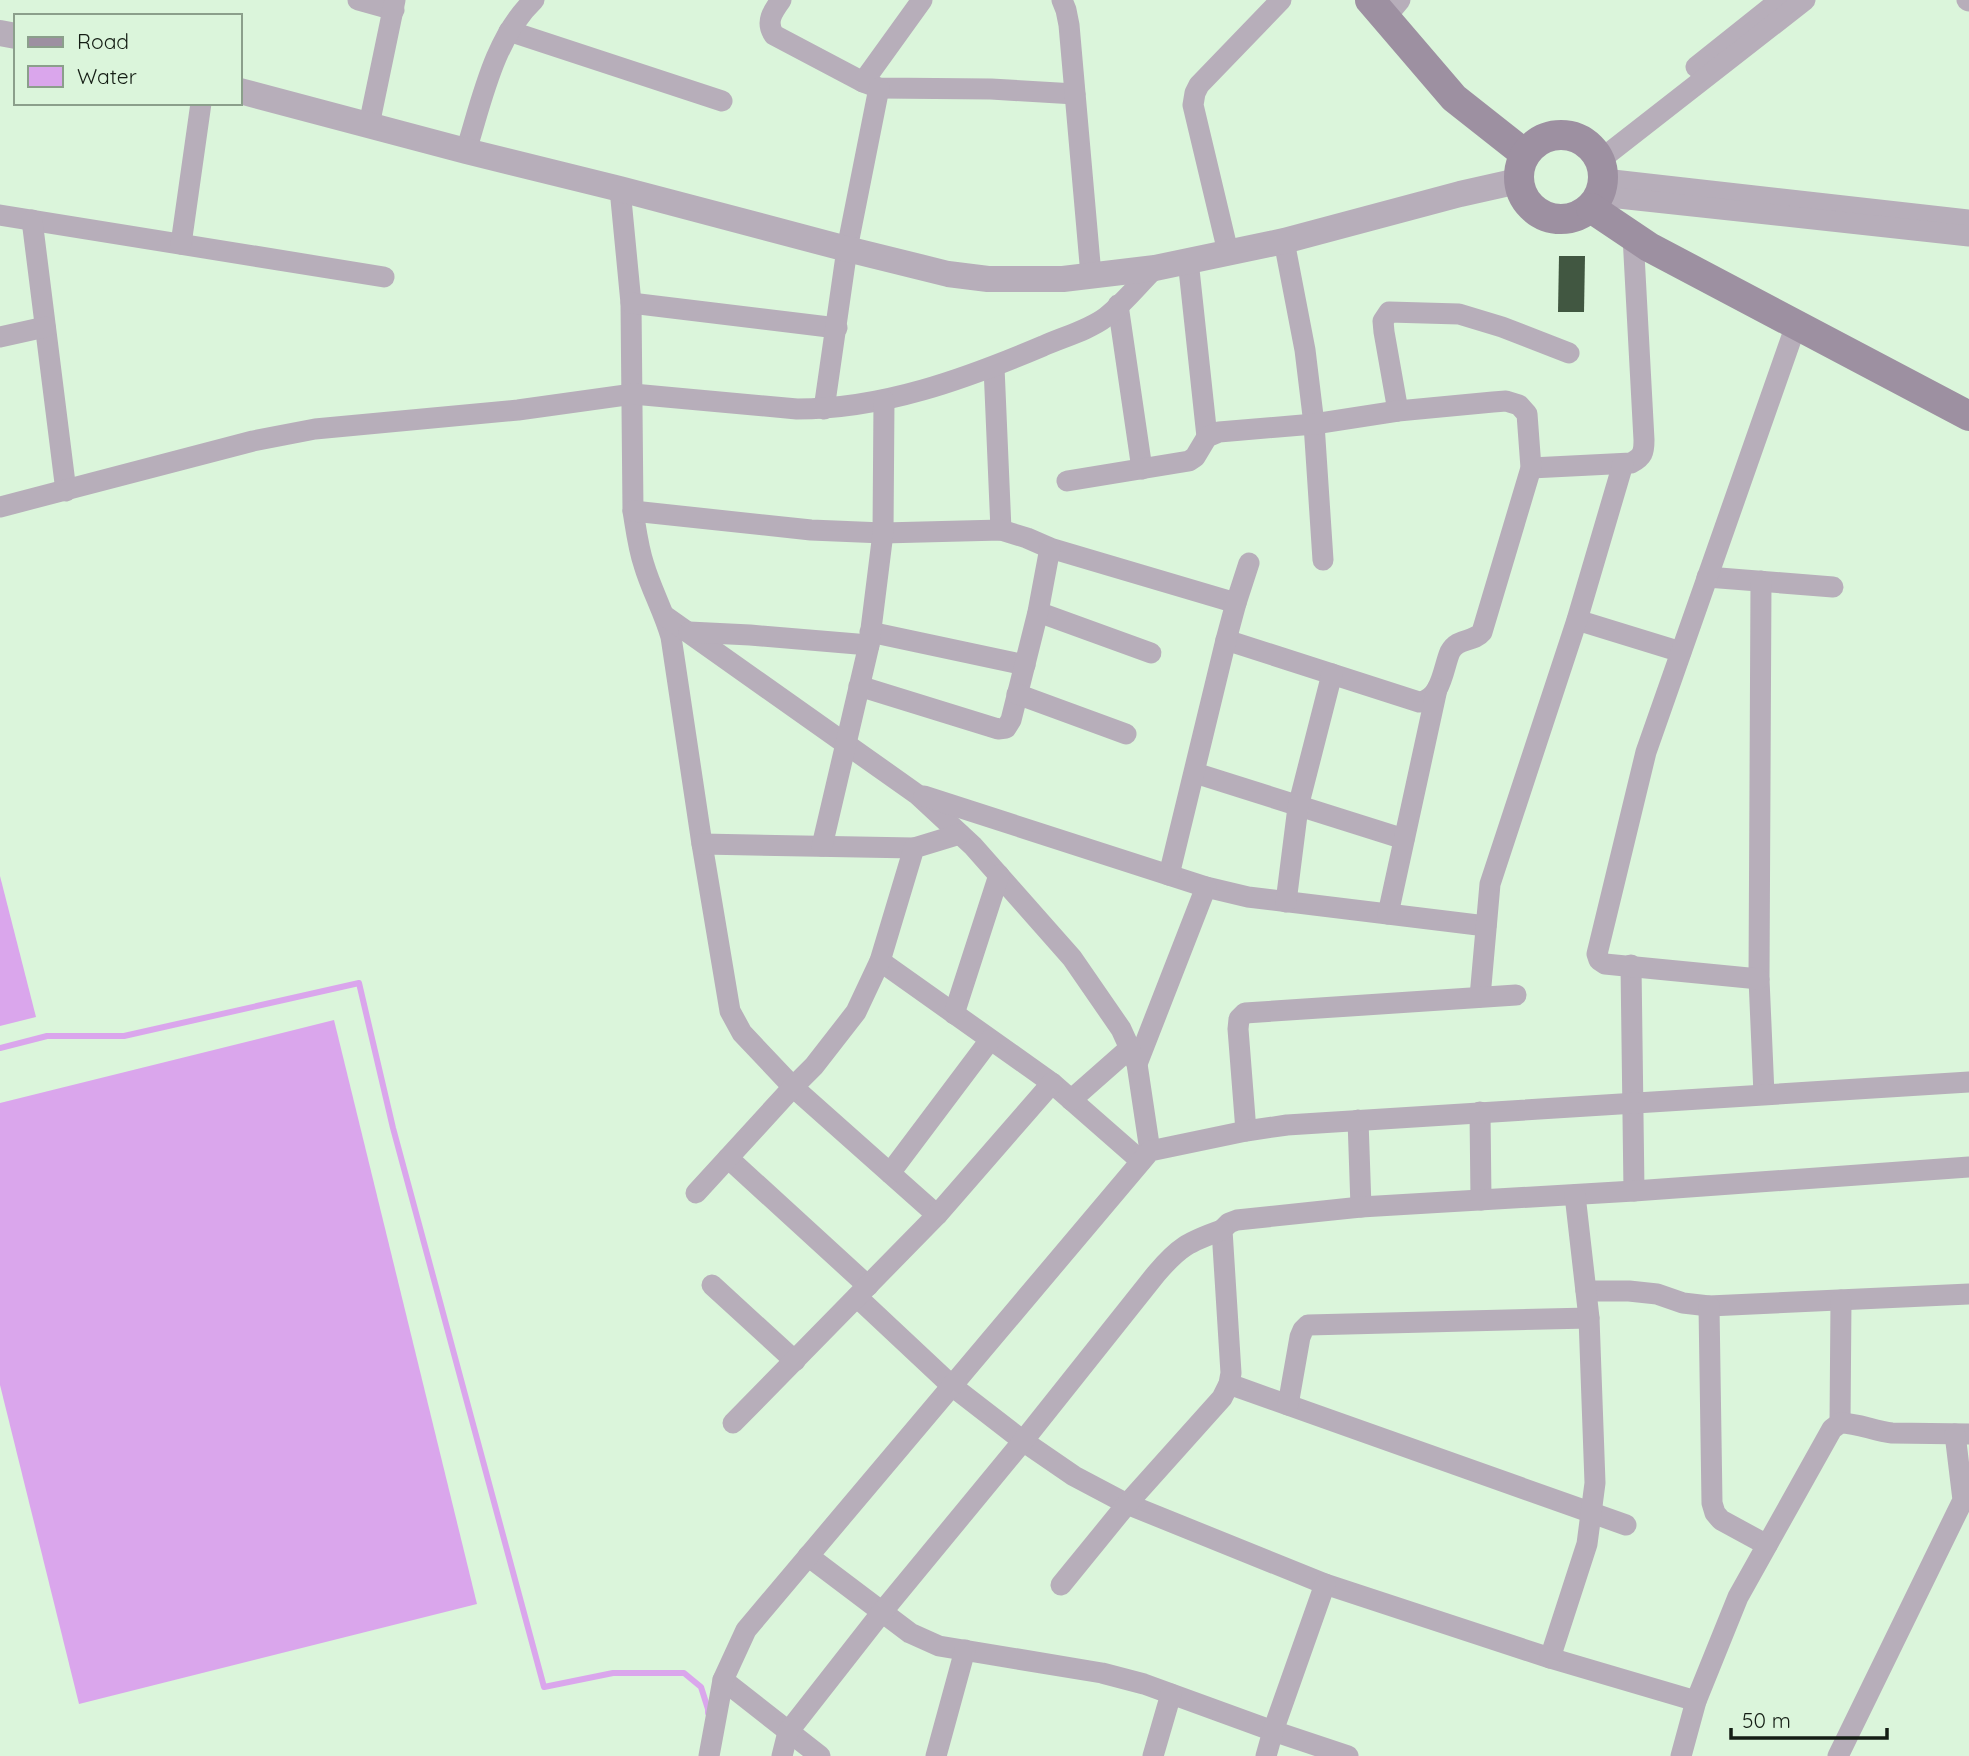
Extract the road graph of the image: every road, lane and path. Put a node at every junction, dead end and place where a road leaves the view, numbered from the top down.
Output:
1 (358, 0) edge
2 (534, 0) edge
3 (781, 0) edge
4 (922, 0) edge
5 (1062, 0) edge
6 (1281, 0) edge
7 (1780, 0) edge
8 (1805, 0) edge
9 (394, 5) edge
10 (1385, 6) edge
11 (509, 31) junction
12 (871, 85) junction
13 (242, 92) edge
14 (1075, 94) junction
15 (722, 101) dead end
16 (201, 105) edge
17 (369, 125) junction
18 (466, 151) junction
19 (1522, 168) junction
20 (1598, 178) junction
21 (620, 189) junction
22 (0, 215) edge
23 (32, 220) junction
24 (1969, 220) edge
25 (1633, 236) junction
26 (1969, 236) edge
27 (1284, 241) junction
28 (181, 244) junction
29 (847, 249) junction
30 (1228, 252) junction
31 (1188, 260) junction
32 (1155, 268) junction
33 (1091, 275) junction
34 (384, 277) dead end
35 (631, 303) junction
36 (1118, 305) junction
37 (1796, 325) junction
38 (46, 327) junction
39 (836, 328) junction
40 (0, 337) edge
41 (1569, 353) dead end
42 (994, 367) junction
43 (633, 394) junction
44 (884, 400) junction
45 (824, 409) junction
46 (1398, 411) junction
47 (1969, 416) edge
48 (1314, 424) junction
49 (1207, 437) junction
50 (1623, 464) junction
51 (1531, 468) junction
52 (1142, 469) junction
53 (1067, 481) dead end
54 (66, 491) junction
55 (0, 507) edge
56 (633, 511) junction
57 (1001, 530) junction
58 (883, 533) junction
59 (1050, 548) junction
60 (1323, 560) dead end
61 (1250, 563) dead end
62 (1707, 577) junction
63 (1761, 581) junction
64 (1833, 587) dead end
65 (1236, 603) junction
66 (1038, 612) junction
67 (665, 616) junction
68 (1577, 620) junction
69 (689, 632) junction
70 (870, 639) junction
71 (1226, 640) junction
72 (1681, 652) junction
73 (1151, 653) dead end
74 (1025, 665) junction
75 (1332, 674) junction
76 (859, 687) junction
77 (1437, 689) junction
78 (1017, 694) junction
79 (1126, 734) dead end
80 (846, 742) junction
81 (1195, 773) junction
82 (918, 794) junction
83 (1298, 807) junction
84 (960, 834) junction
85 (1404, 839) junction
86 (702, 844) junction
87 (822, 846) junction
88 (914, 848) junction
89 (999, 875) junction
90 (1169, 875) junction
91 (1206, 887) junction
92 (1286, 902) junction
93 (1388, 914) junction
94 (1486, 926) junction
95 (880, 961) junction
96 (1631, 965) junction
97 (1759, 979) junction
98 (1516, 995) dead end
99 (1480, 997) junction
100 (954, 1014) junction
101 (990, 1040) junction
102 (1134, 1056) junction
103 (1969, 1082) edge
104 (1052, 1083) junction
105 (793, 1087) junction
106 (1764, 1094) junction
107 (1071, 1100) junction
108 (1633, 1103) junction
109 (1480, 1112) junction
110 (1357, 1120) junction
111 (1246, 1131) junction
112 (1145, 1156) junction
113 (728, 1158) junction
114 (1969, 1167) edge
115 (890, 1173) junction
116 (1634, 1191) junction
117 (696, 1193) dead end
118 (1575, 1195) junction
119 (1481, 1200) junction
120 (1361, 1207) junction
121 (937, 1215) junction
122 (1222, 1230) junction
123 (712, 1285) dead end
124 (1586, 1290) junction
125 (862, 1292) junction
126 (1969, 1294) edge
127 (1841, 1300) junction
128 (1709, 1306) junction
129 (1589, 1318) junction
130 (795, 1361) junction
131 (1229, 1384) junction
132 (951, 1386) junction
133 (1289, 1405) junction
134 (733, 1423) dead end
135 (1840, 1423) junction
136 (1962, 1434) edge
137 (1023, 1441) junction
138 (1966, 1501) edge
139 (1128, 1504) junction
140 (1592, 1513) junction
141 (1626, 1525) dead end
142 (1767, 1545) junction
143 (808, 1556) junction
144 (1325, 1584) junction
145 (1061, 1585) dead end
146 (882, 1612) junction
147 (965, 1650) junction
148 (1550, 1658) junction
149 (723, 1680) junction
150 (1171, 1694) junction
151 (1696, 1701) junction
152 (1273, 1731) junction
153 (788, 1732) junction
154 (709, 1756) edge
155 (782, 1756) edge
156 (820, 1756) edge
157 (936, 1756) edge
158 (1153, 1756) edge
159 (1266, 1756) edge
160 (1348, 1756) edge
161 (1681, 1756) edge
162 (1838, 1756) edge

1 - 9 street
2 - 11 street
3 - 12 street
4 - 12 street
5 - 14 street
6 - 30 street
7 - 20 street
8 - 20 street
9 - 17 street
10 - 19 main road
11 - 15 street
11 - 18 street
12 - 14 street
12 - 29 street
13 - 17 street
14 - 33 street
16 - 28 street
17 - 18 street
18 - 21 street
19 - 20 main road
19 - 20 main road
19 - 27 street
20 - 24 street
20 - 25 main road
20 - 26 street
21 - 29 street
21 - 35 street
22 - 23 street
23 - 28 street
23 - 38 street
25 - 37 main road
25 - 50 street
27 - 30 street
27 - 48 street
28 - 34 street
29 - 33 street
29 - 39 street
30 - 31 street
31 - 32 street
31 - 49 street
32 - 33 street
32 - 36 street
35 - 39 street
35 - 43 street
36 - 42 street
36 - 52 street
37 - 47 main road
37 - 62 street
38 - 40 street
38 - 54 street
39 - 45 street
41 - 46 street
42 - 44 street
42 - 57 street
43 - 45 street
43 - 54 street
43 - 56 street
44 - 45 street
44 - 58 street
46 - 48 street
46 - 51 street
48 - 49 street
48 - 60 street
49 - 52 street
50 - 51 street
50 - 68 street
51 - 77 street
52 - 53 street
54 - 55 street
56 - 58 street
56 - 67 street
57 - 58 street
57 - 59 street
58 - 70 street
59 - 65 street
59 - 66 street
61 - 65 street
62 - 63 street
62 - 72 street
63 - 64 street
63 - 97 street
65 - 71 street
66 - 73 street
66 - 74 street
67 - 69 street
67 - 86 street
68 - 72 street
68 - 94 street
69 - 70 street
69 - 80 street
70 - 74 street
70 - 76 street
71 - 75 street
71 - 81 street
72 - 96 street
74 - 78 street
75 - 77 street
75 - 83 street
76 - 78 street
76 - 80 street
77 - 85 street
78 - 79 street
80 - 82 street
80 - 87 street
81 - 83 street
81 - 90 street
82 - 84 street
82 - 90 street
83 - 85 street
83 - 92 street
84 - 88 street
84 - 89 street
85 - 93 street
86 - 87 street
86 - 105 street
87 - 88 street
88 - 95 street
89 - 100 street
89 - 102 street
90 - 91 street
91 - 92 street
91 - 102 street
92 - 93 street
93 - 94 street
94 - 99 street
95 - 100 street
95 - 105 street
96 - 97 street
96 - 108 street
97 - 106 street
98 - 99 street
99 - 111 street
100 - 101 street
101 - 104 street
101 - 115 street
102 - 107 street
102 - 112 street
103 - 106 street
104 - 107 street
104 - 121 street
105 - 113 street
105 - 115 street
106 - 108 street
107 - 112 street
108 - 109 street
108 - 116 street
109 - 110 street
109 - 119 street
110 - 111 street
110 - 120 street
111 - 112 street
112 - 132 street
113 - 117 street
113 - 125 street
114 - 116 street
115 - 121 street
116 - 118 street
118 - 119 street
118 - 124 street
119 - 120 street
120 - 122 street
121 - 125 street
122 - 131 street
122 - 137 street
123 - 130 street
124 - 128 street
124 - 129 street
125 - 130 street
125 - 132 street
126 - 127 street
127 - 128 street
127 - 135 street
128 - 142 street
129 - 133 street
129 - 140 street
130 - 134 street
131 - 133 street
131 - 139 street
132 - 137 street
132 - 143 street
133 - 140 street
135 - 136 street
135 - 142 street
136 - 138 street
137 - 139 street
137 - 146 street
138 - 162 street
139 - 144 street
139 - 145 street
140 - 141 street
140 - 148 street
142 - 151 street
143 - 146 street
143 - 149 street
144 - 148 street
144 - 152 street
146 - 147 street
146 - 153 street
147 - 150 street
147 - 157 street
148 - 151 street
149 - 153 street
149 - 154 street
150 - 152 street
150 - 158 street
151 - 161 street
152 - 159 street
152 - 160 street
153 - 155 street
153 - 156 street

